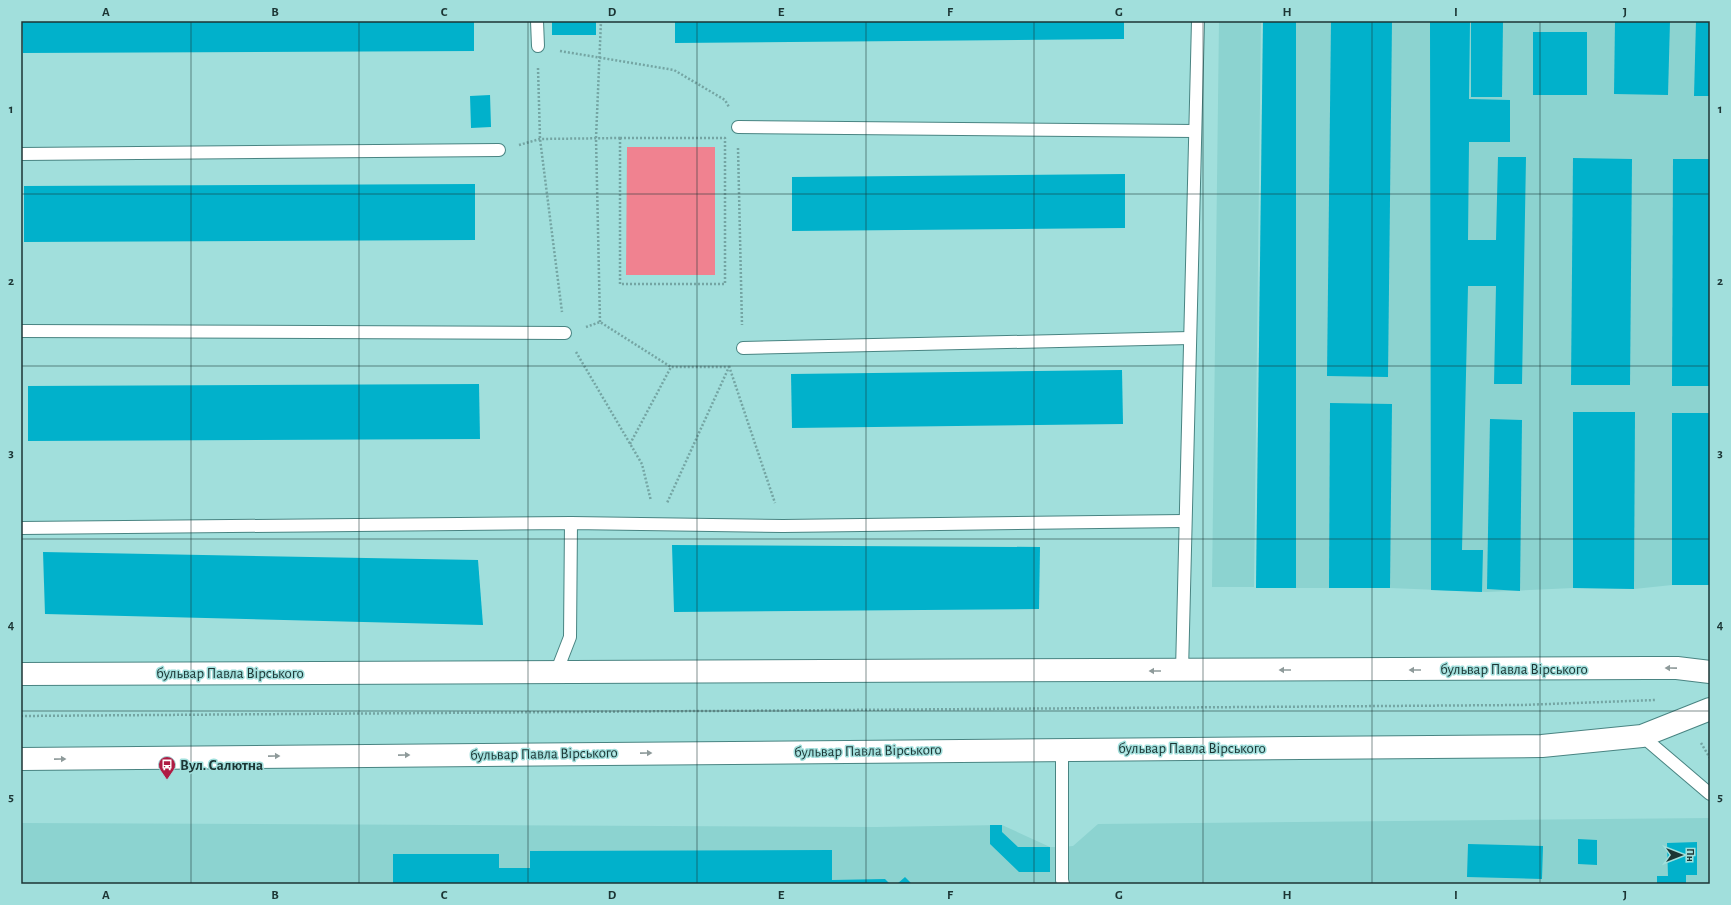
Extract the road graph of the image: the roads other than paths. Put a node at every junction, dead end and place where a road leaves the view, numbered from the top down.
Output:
1 (537, 21) edge
2 (1198, 21) edge
3 (538, 46) road end
4 (738, 127) road end
5 (1195, 131) junction
6 (499, 150) road end
7 (21, 154) edge
8 (21, 331) edge
9 (565, 333) road end
10 (1190, 338) junction
11 (743, 348) dead end
12 (1184, 521) junction
13 (571, 523) junction
14 (21, 528) edge
15 (1182, 671) junction
16 (1710, 672) edge
17 (556, 673) junction
18 (21, 674) edge
19 (1710, 709) edge
20 (1642, 736) junction
21 (1062, 749) junction
22 (21, 759) edge
23 (1710, 794) edge
24 (1063, 884) edge

1 - 3 lane
2 - 5 lane
4 - 5 lane
5 - 10 lane
6 - 7 lane
8 - 9 lane
10 - 11 lane
10 - 12 lane
12 - 13 lane
12 - 15 lane
13 - 14 lane
13 - 17 lane
16 -> 15 street, бульвар Павла Вірського
15 -> 17 street, бульвар Павла Вірського
17 - 18 street, бульвар Павла Вірського
19 - 20 street, бульвар Павла Вірського
20 - 21 street, бульвар Павла Вірського
20 - 23 lane
22 -> 21 street, бульвар Павла Вірського
21 - 24 lane

